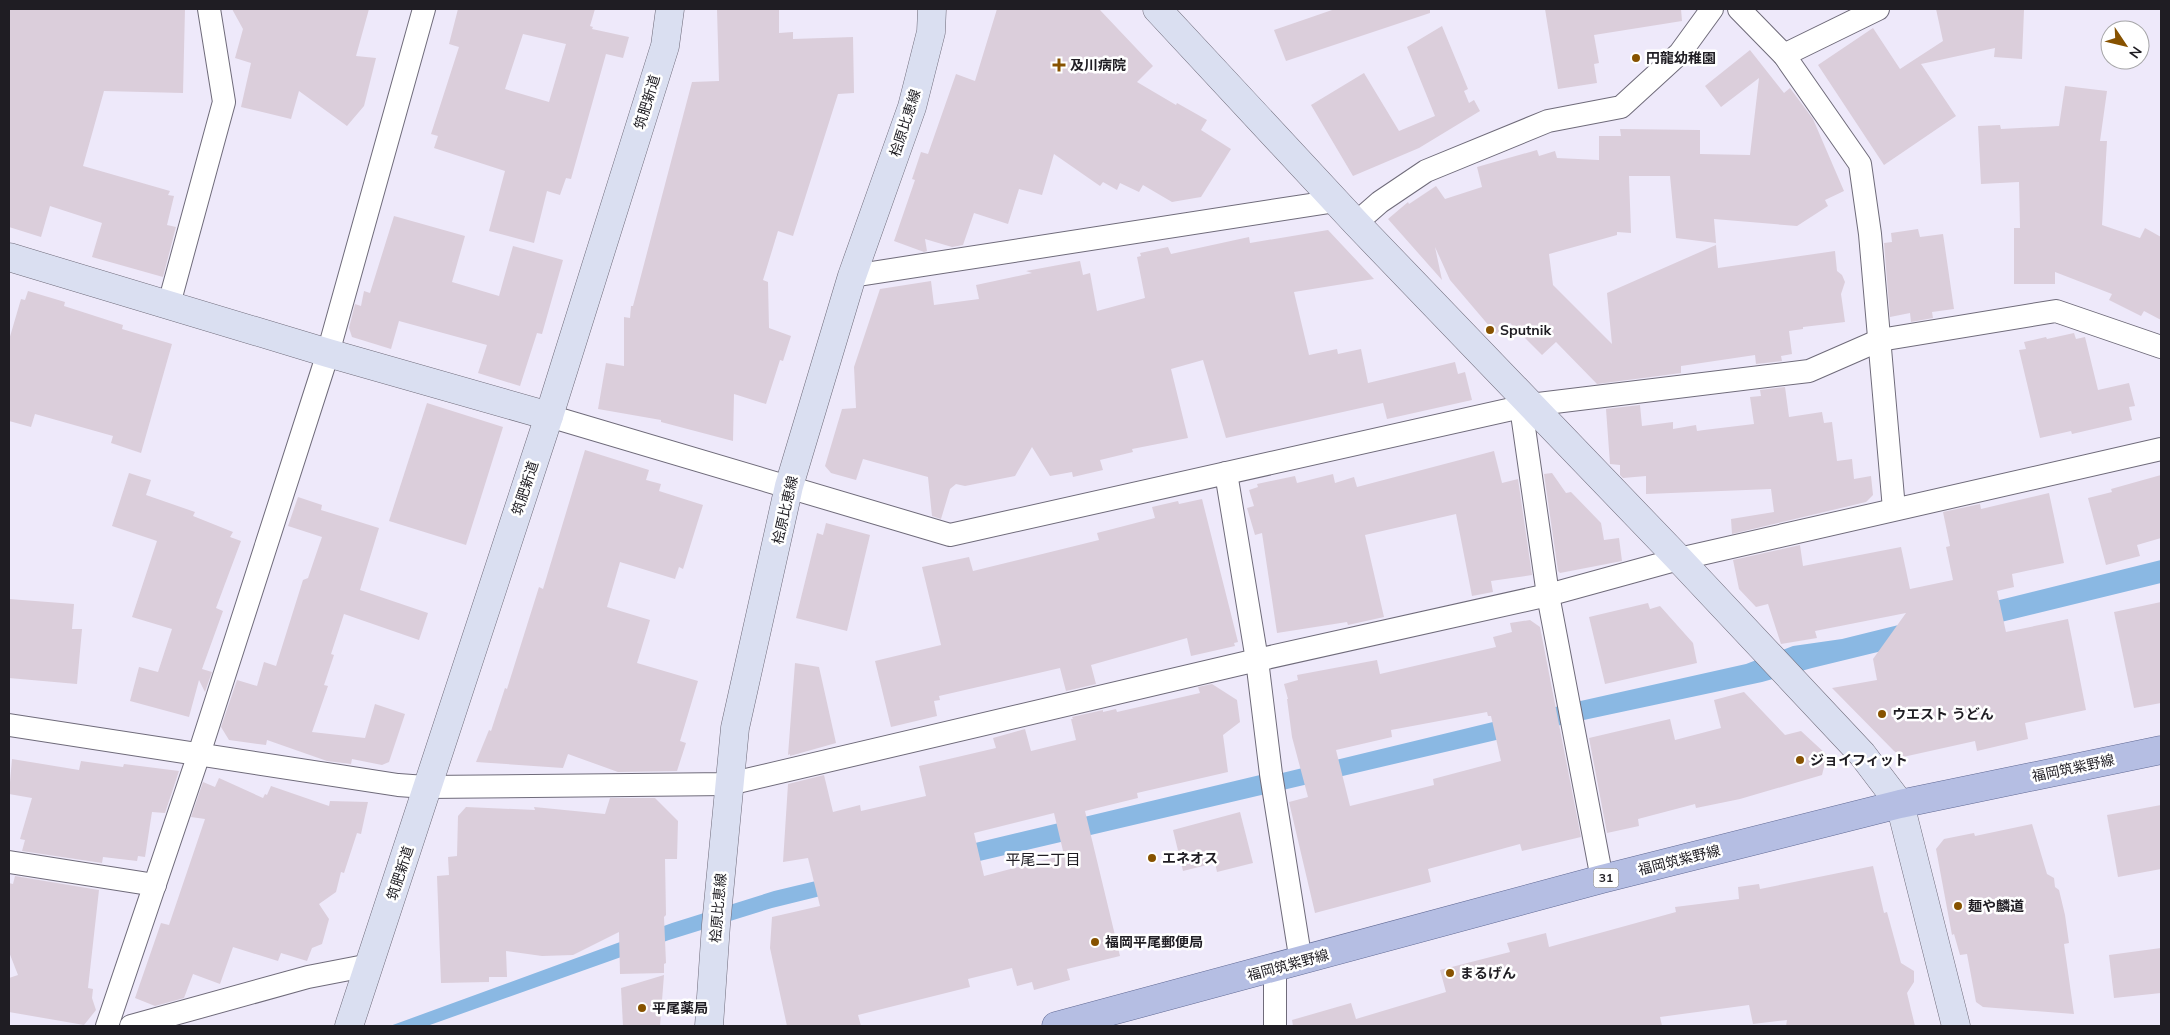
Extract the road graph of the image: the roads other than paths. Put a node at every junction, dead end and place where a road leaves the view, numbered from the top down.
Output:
1 (209, 9) edge
2 (424, 9) edge
3 (670, 9) edge
4 (932, 9) edge
5 (1157, 9) edge
6 (1712, 9) edge
7 (1739, 9) edge
8 (1878, 9) edge
9 (1784, 55) junction
10 (1336, 201) junction
11 (1356, 222) junction
12 (9, 257) edge
13 (852, 276) junction
14 (169, 304) junction
15 (1880, 340) junction
16 (2161, 347) edge
17 (328, 353) junction
18 (1525, 406) junction
19 (549, 416) junction
20 (2161, 449) edge
21 (1226, 472) junction
22 (789, 486) junction
23 (1894, 509) junction
24 (1678, 559) junction
25 (1548, 595) junction
26 (1257, 660) junction
27 (9, 725) edge
28 (2161, 750) edge
29 (199, 754) junction
30 (729, 784) junction
31 (426, 787) junction
32 (1900, 804) junction
33 (9, 862) edge
34 (1602, 880) junction
35 (155, 885) junction
36 (370, 965) junction
37 (1288, 965) junction
38 (107, 1026) edge
39 (131, 1026) edge
40 (349, 1026) edge
41 (708, 1026) edge
42 (1056, 1026) edge
43 (1275, 1026) edge
44 (1956, 1026) edge

1 - 14 street
2 - 17 street
3 - 19 street, 筑肥新道
4 - 13 street, 桧原比恵線
5 - 10 street
6 - 11 street
7 - 9 street
8 - 9 street
9 - 15 street
10 - 11 street
10 - 13 street
11 - 18 street
12 - 14 street
13 - 22 street, 桧原比恵線
14 - 17 street
15 - 16 street
15 - 18 street
15 - 23 street
17 - 19 street
17 - 29 street
18 - 21 street
18 - 24 street
18 - 25 street
19 - 22 street
19 - 31 street, 筑肥新道
20 - 23 street
21 - 22 street
21 - 26 street
22 - 30 street, 桧原比恵線
23 - 24 street
24 - 25 street
24 - 32 street
25 - 26 street
25 - 34 street
26 - 30 street
26 - 37 street
27 - 29 street
28 - 32 main road, 福岡筑紫野線 / 31
29 - 31 street
29 - 35 street
30 - 31 street
30 - 41 street, 桧原比恵線
31 - 36 street, 筑肥新道
32 - 34 main road, 福岡筑紫野線 / 31
32 - 44 street
33 - 35 street
34 - 37 main road, 福岡筑紫野線 / 31
35 - 38 street
36 - 39 street
36 - 40 street, 筑肥新道
37 - 42 main road, 福岡筑紫野線 / 31
37 - 43 street

